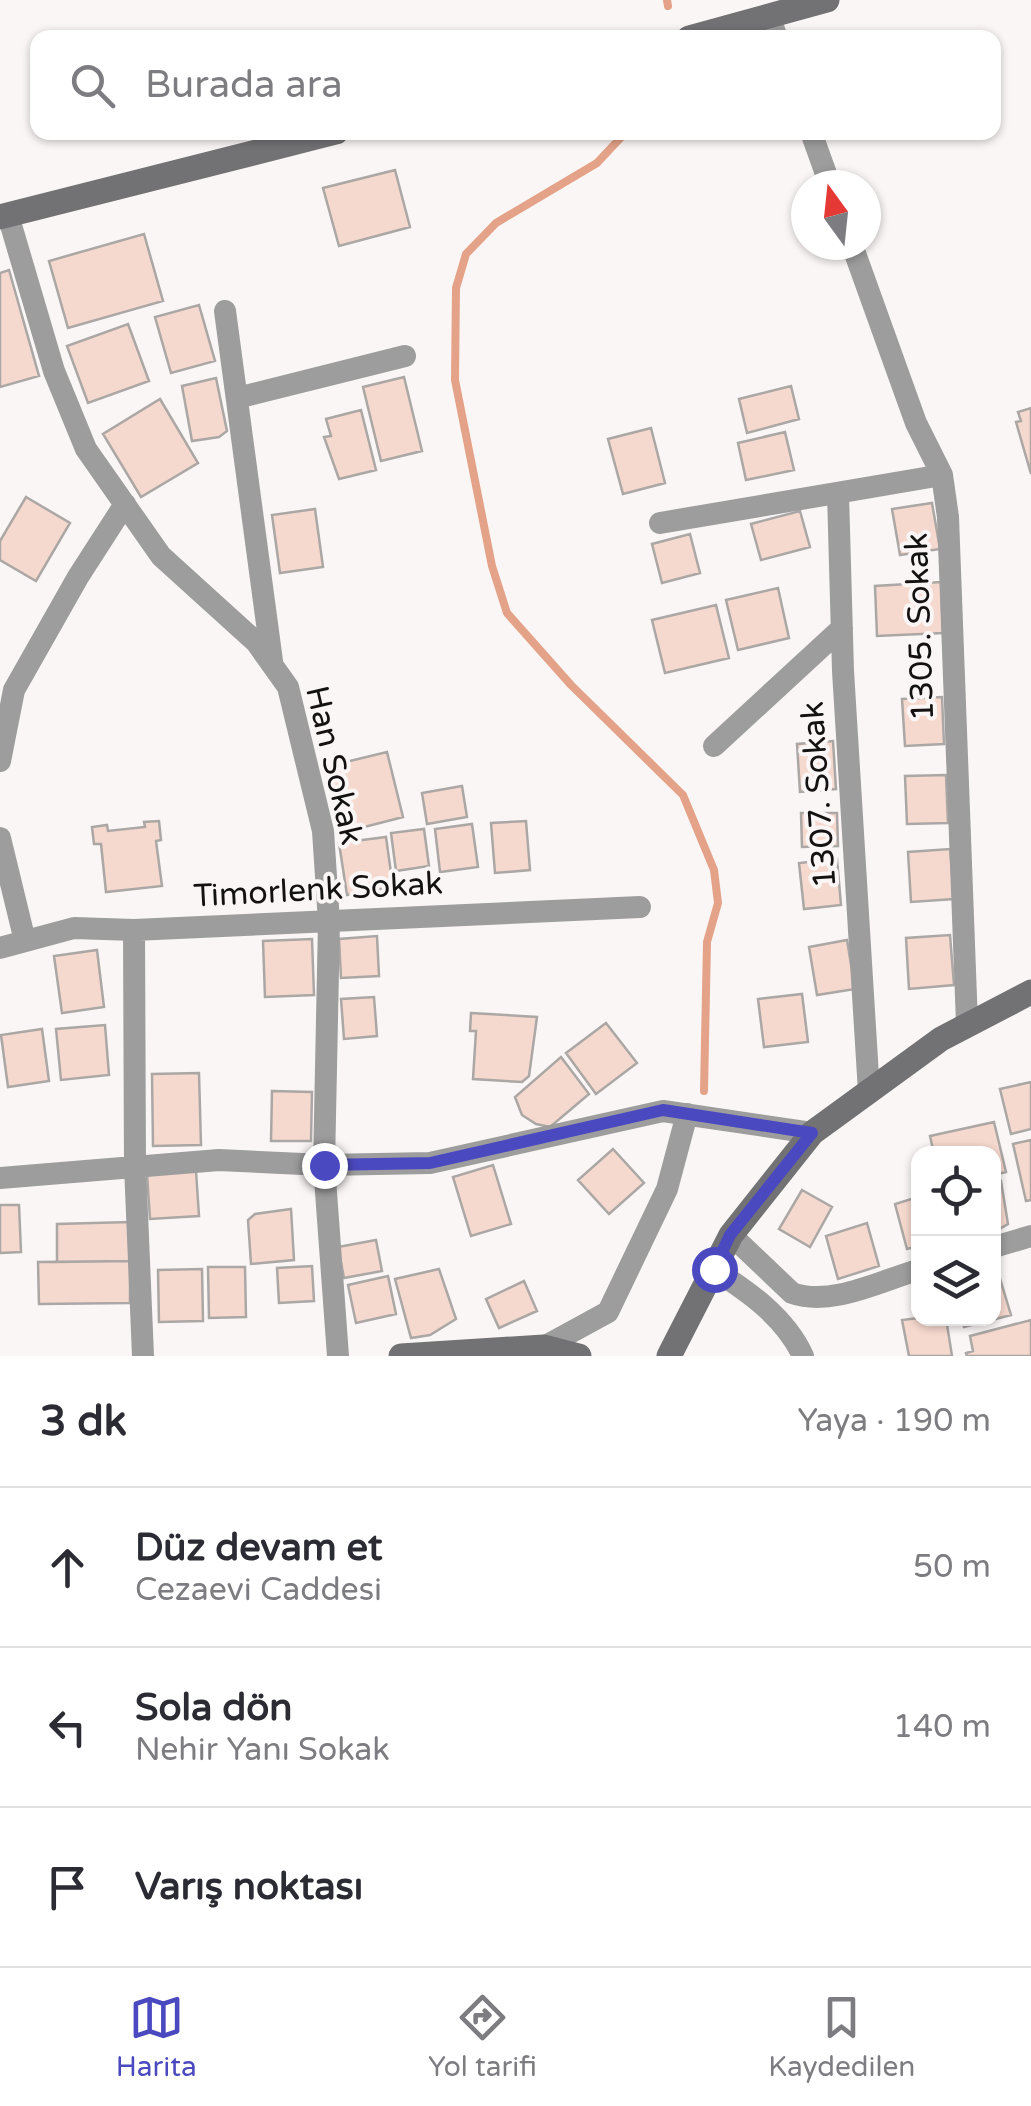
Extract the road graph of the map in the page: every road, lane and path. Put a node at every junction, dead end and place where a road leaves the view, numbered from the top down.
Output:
1 (827, 0) edge
2 (773, 26) edge
3 (745, 30) edge
4 (304, 140) edge
5 (815, 140) edge
6 (825, 170) edge
7 (4, 216) edge
8 (857, 260) edge
9 (224, 311) dead end
10 (405, 356) dead end
11 (237, 398) junction
12 (942, 475) junction
13 (838, 494) junction
14 (124, 504) junction
15 (660, 523) dead end
16 (842, 628) junction
17 (272, 665) junction
18 (714, 746) dead end
19 (0, 760) edge
20 (0, 838) edge
21 (640, 907) dead end
22 (329, 922) junction
23 (134, 930) junction
24 (25, 941) junction
25 (0, 948) edge
26 (1030, 998) edge
27 (966, 1024) junction
28 (869, 1092) junction
29 (687, 1114) junction
30 (812, 1133) junction
31 (324, 1165) junction
32 (135, 1166) junction
33 (0, 1178) edge
34 (730, 1235) junction
35 (1031, 1236) edge
36 (1001, 1245) edge
37 (714, 1269) junction
38 (911, 1272) edge
39 (544, 1346) junction
40 (476, 1354) edge
41 (143, 1356) edge
42 (338, 1356) edge
43 (401, 1356) edge
44 (579, 1356) edge
45 (669, 1356) edge
46 (803, 1356) edge

1 - 2 street
2 - 3 street
4 - 7 street
5 - 6 street
7 - 14 street, Han Sokak
8 - 12 street, 1305. Sokak
9 - 11 street
10 - 11 street
11 - 17 street
12 - 13 street
12 - 27 street, 1305. Sokak
13 - 15 street
13 - 16 street, 1307. Sokak
14 - 17 street, Han Sokak
14 - 19 street
16 - 18 street
16 - 28 street, 1307. Sokak
17 - 22 street, Han Sokak
20 - 24 street
21 - 22 street, Timorlenk Sokak
22 - 23 street, Timorlenk Sokak
22 - 31 street, Han Sokak
23 - 24 street, Timorlenk Sokak
23 - 32 street
24 - 25 street, Timorlenk Sokak
26 - 27 street
27 - 28 street
28 - 30 street
29 - 30 street
29 - 31 street
29 - 39 street
30 - 34 street
31 - 32 street
31 - 42 street, Han Sokak
32 - 33 street
32 - 41 street
34 - 37 street
34 - 38 street
35 - 36 street
37 - 45 street
37 - 46 street
39 - 40 street
39 - 44 street
40 - 43 street

